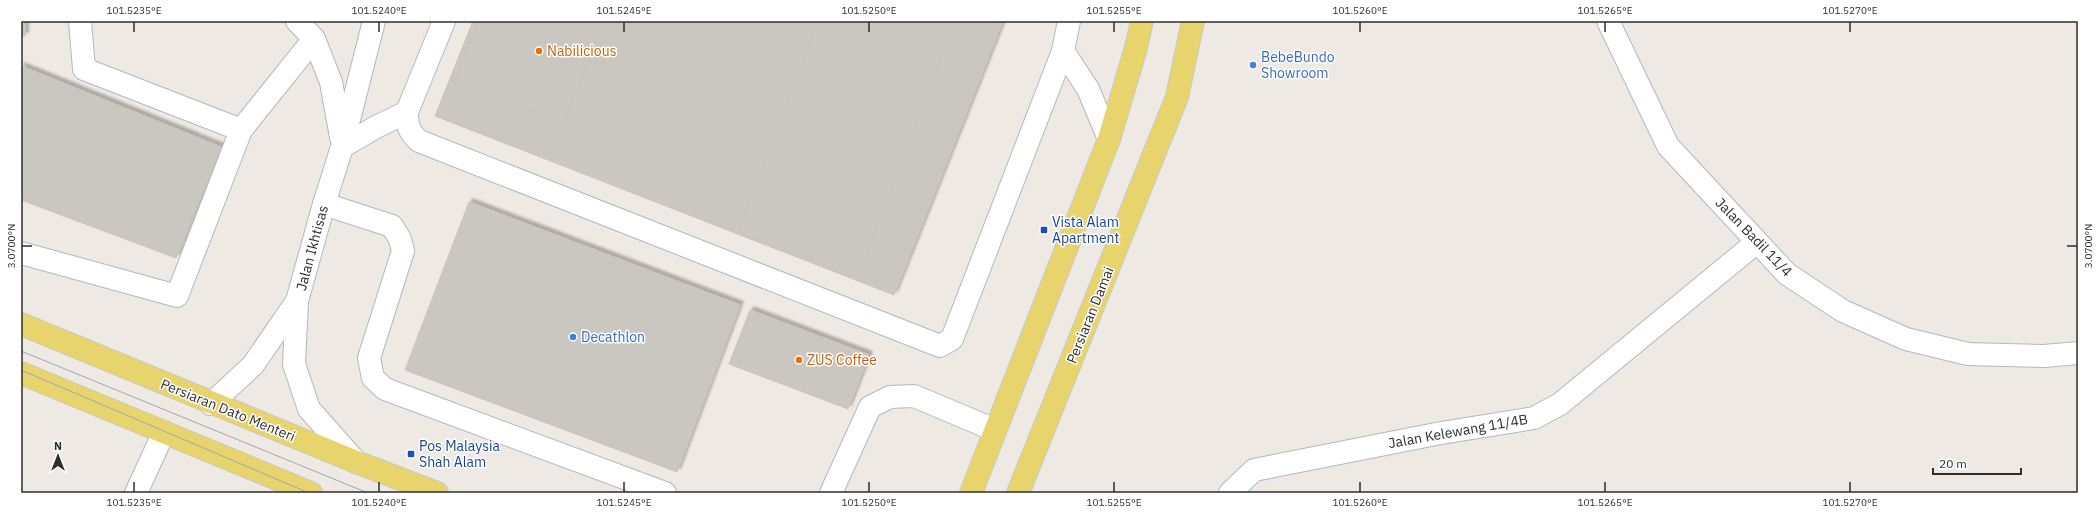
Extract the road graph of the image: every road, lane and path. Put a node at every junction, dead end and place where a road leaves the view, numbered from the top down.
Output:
1 (80, 21) edge
2 (297, 21) edge
3 (374, 21) edge
4 (444, 21) edge
5 (1069, 21) edge
6 (1142, 21) edge
7 (1193, 21) edge
8 (1608, 21) edge
9 (314, 39) junction
10 (1063, 51) junction
11 (407, 112) junction
12 (241, 130) junction
13 (1108, 139) junction
14 (342, 146) junction
15 (324, 204) junction
16 (1757, 242) junction
17 (21, 253) edge
18 (297, 301) junction
19 (21, 324) edge
20 (2078, 353) edge
21 (27, 379) edge
22 (211, 404) junction
23 (995, 430) junction
24 (164, 432) junction
25 (356, 462) junction
26 (136, 493) edge
27 (311, 493) edge
28 (437, 493) edge
29 (665, 493) edge
30 (831, 493) edge
31 (971, 493) edge
32 (1018, 493) edge
33 (1230, 493) edge

1 - 12 street
2 - 9 street
3 - 14 street, Jalan Ikhtisas
4 - 11 street
5 - 10 street
6 - 13 main road
7 - 32 main road, Persiaran Damai
8 - 16 street, Jalan Badil 11/4
9 - 12 street
9 - 14 street
10 - 11 street
10 - 13 street
11 - 14 street
12 - 17 street
13 - 23 main road
14 - 15 street, Jalan Ikhtisas
15 - 18 street, Jalan Ikhtisas
15 - 29 street
16 - 20 street, Jalan Badil 11/4
16 - 33 street, Jalan Kelewang 11/4B
18 - 22 street
18 - 25 street, Jalan Ikhtisas
19 - 22 main road, Persiaran Dato Menteri
21 - 24 main road
22 - 25 main road, Persiaran Dato Menteri
23 - 30 street
23 - 31 main road
24 - 26 street
24 - 27 main road
25 - 28 main road, Persiaran Dato Menteri

